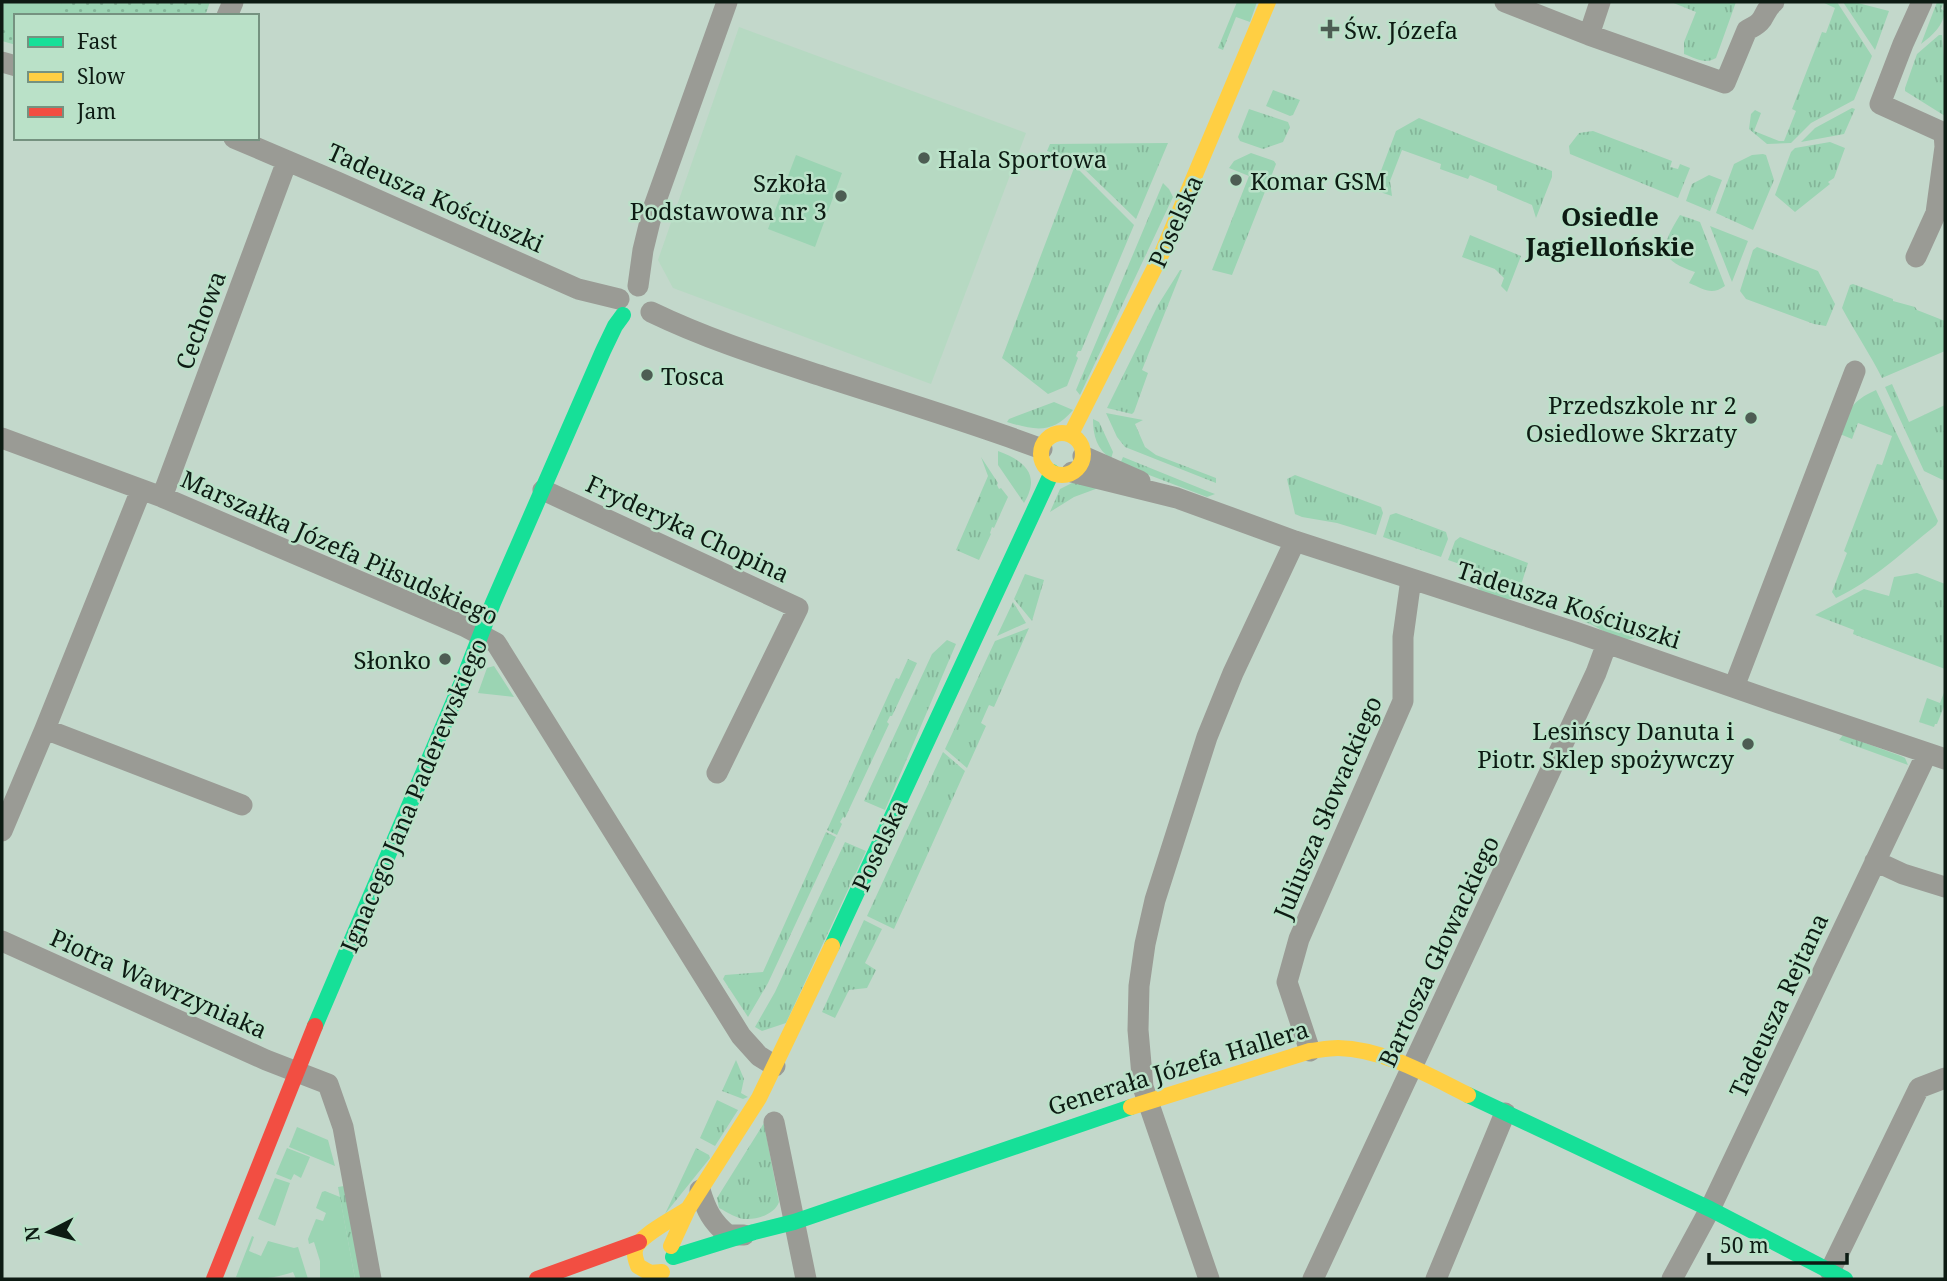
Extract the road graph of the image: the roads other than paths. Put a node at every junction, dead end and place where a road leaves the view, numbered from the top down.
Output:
1 (727, 2) edge
2 (1268, 2) edge
3 (1505, 2) edge
4 (1600, 2) edge
5 (1774, 2) edge
6 (1922, 2) edge
7 (1589, 34) junction
8 (1944, 133) edge
9 (238, 140) edge
10 (288, 161) junction
11 (1916, 257) dead end
12 (638, 286) junction
13 (621, 307) junction
14 (651, 312) junction
15 (1855, 371) dead end
16 (1071, 435) junction
17 (2, 438) edge
18 (1042, 449) junction
19 (1069, 466) junction
20 (141, 489) junction
21 (543, 490) junction
22 (162, 497) junction
23 (1295, 541) junction
24 (1411, 579) junction
25 (481, 634) junction
26 (1606, 643) junction
27 (1734, 687) junction
28 (45, 729) junction
29 (1936, 756) edge
30 (716, 772) dead end
31 (242, 805) dead end
32 (2, 831) edge
33 (1875, 861) junction
34 (1945, 887) edge
35 (2, 941) edge
36 (1310, 1051) junction
37 (775, 1066) junction
38 (1412, 1067) junction
39 (296, 1072) junction
40 (1945, 1078) edge
41 (1147, 1101) junction
42 (1505, 1113) junction
43 (774, 1122) dead end
44 (700, 1190) junction
45 (688, 1209) junction
46 (1710, 1209) junction
47 (794, 1222) junction
48 (744, 1235) junction
49 (644, 1239) junction
50 (672, 1252) junction
51 (634, 1269) edge
52 (659, 1275) edge
53 (1837, 1275) edge
54 (214, 1279) edge
55 (371, 1279) edge
56 (537, 1279) edge
57 (806, 1279) edge
58 (1209, 1279) edge
59 (1313, 1279) edge
60 (1436, 1279) edge
61 (1672, 1279) edge

1 - 12 street
2 - 16 street, Poselska
3 - 7 street
4 - 7 street
5 - 7 street
6 - 8 street
8 - 11 street
9 - 10 street, Tadeusza Kościuszki
10 - 13 street, Tadeusza Kościuszki
10 - 22 street, Cechowa
12 - 13 street
12 - 14 street
13 - 14 street
13 - 21 street, Ignacego Jana Paderewskiego
14 - 18 street
15 - 27 street
16 - 18 street
16 - 19 street
17 - 20 street, Marszałka Józefa Piłsudskiego
18 - 19 street
19 - 23 street, Tadeusza Kościuszki
19 - 37 street, Poselska
20 - 22 street, Marszałka Józefa Piłsudskiego
20 - 28 street
21 - 25 street, Ignacego Jana Paderewskiego
21 - 30 street, Fryderyka Chopina
22 - 25 street, Marszałka Józefa Piłsudskiego
23 - 24 street, Tadeusza Kościuszki
23 - 41 street
24 - 26 street, Tadeusza Kościuszki
24 - 36 street, Juliusza Słowackiego
25 - 37 street, Marszałka Józefa Piłsudskiego
25 - 39 street, Ignacego Jana Paderewskiego
26 - 27 street, Tadeusza Kościuszki
26 - 38 street, Bartosza Głowackiego
27 - 29 street, Tadeusza Kościuszki
28 - 31 street
28 - 32 street
29 - 33 street, Tadeusza Rejtana
33 - 34 street
33 - 46 street, Tadeusza Rejtana
35 - 39 street, Piotra Wawrzyniaka
36 - 38 street, Generała Józefa Hallera
36 - 41 street, Generała Józefa Hallera
37 - 44 street, Poselska
38 - 42 street, Generała Józefa Hallera
38 - 59 street, Bartosza Głowackiego
39 - 54 street, Ignacego Jana Paderewskiego
39 - 55 street, Piotra Wawrzyniaka
40 - 53 street
41 - 47 street, Generała Józefa Hallera
41 - 58 street
42 - 46 street, Generała Józefa Hallera
42 - 60 street
43 - 47 street
44 - 45 street, Poselska
44 - 48 street
45 - 49 street, Poselska
45 - 50 street, Poselska
46 - 53 street, Generała Józefa Hallera
46 - 61 street, Tadeusza Rejtana
47 - 48 street, Generała Józefa Hallera
47 - 57 street
48 - 50 street, Generała Józefa Hallera
49 - 50 street
49 - 51 street
49 - 56 street
50 - 52 street
51 - 52 street

